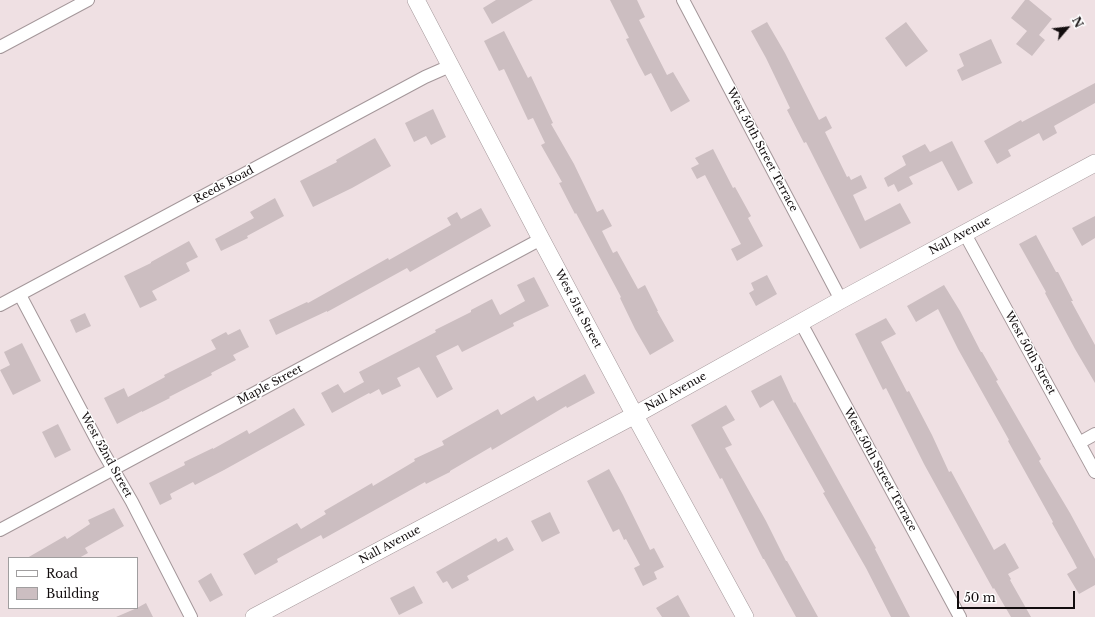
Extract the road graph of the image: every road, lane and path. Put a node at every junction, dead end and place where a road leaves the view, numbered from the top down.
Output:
1 (88, 0) edge
2 (416, 0) edge
3 (684, 0) edge
4 (0, 47) edge
5 (450, 66) junction
6 (1095, 163) edge
7 (965, 234) junction
8 (541, 240) junction
9 (20, 294) junction
10 (840, 300) junction
11 (0, 305) edge
12 (801, 323) junction
13 (634, 415) junction
14 (1095, 434) edge
15 (1079, 443) junction
16 (114, 469) junction
17 (1095, 472) edge
18 (0, 530) edge
19 (741, 616) edge
20 (191, 617) edge
21 (254, 617) edge
22 (960, 617) edge

1 - 4 street
2 - 5 street, West 51st Street
3 - 10 street, West 50th Street Terrace
5 - 8 street, West 51st Street
5 - 9 street, Reeds Road
6 - 7 street, Nall Avenue
7 - 10 street, Nall Avenue
7 - 15 street, West 50th Street
8 - 13 street, West 51st Street
8 - 16 street, Maple Street
9 - 11 street, Reeds Road
9 - 16 street, West 52nd Street
10 - 12 street, Nall Avenue
12 - 13 street, Nall Avenue
12 - 22 street, West 50th Street Terrace
13 - 19 street, West 51st Street
13 - 21 street, Nall Avenue
14 - 15 street
15 - 17 street, West 50th Street
16 - 18 street, Maple Street
16 - 20 street, West 52nd Street

